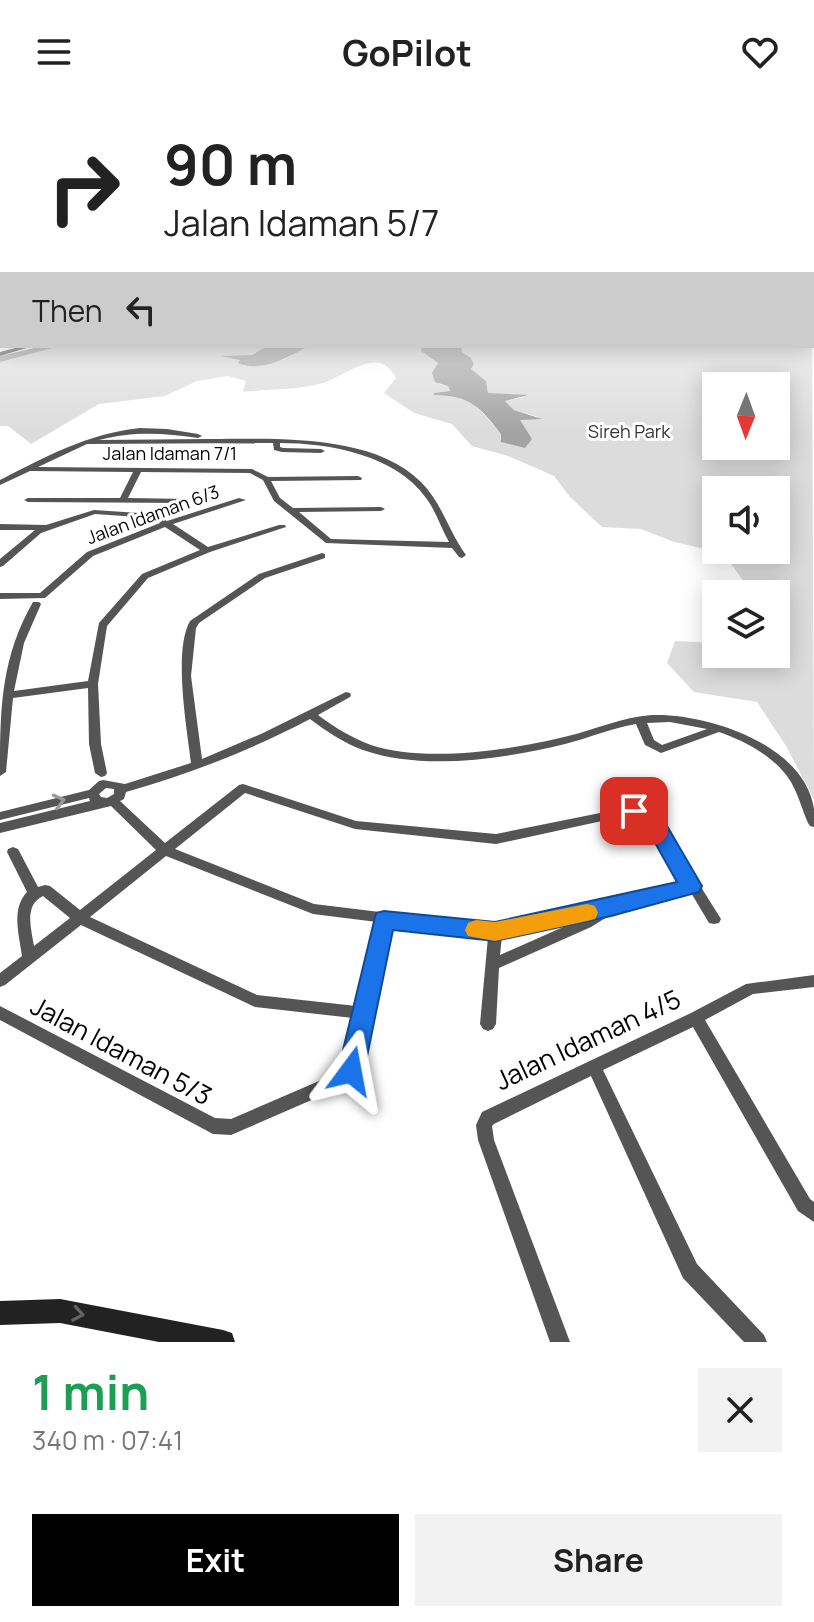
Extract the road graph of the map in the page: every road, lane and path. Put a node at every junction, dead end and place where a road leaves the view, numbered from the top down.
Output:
1 (22, 348) edge
2 (0, 354) edge
3 (30, 469) junction
4 (138, 470) junction
5 (358, 478) dead end
6 (266, 479) junction
7 (0, 483) edge
8 (28, 500) dead end
9 (123, 500) junction
10 (242, 500) dead end
11 (186, 501) dead end
12 (381, 509) dead end
13 (290, 510) junction
14 (168, 523) junction
15 (0, 527) edge
16 (47, 527) junction
17 (282, 527) dead end
18 (453, 545) junction
19 (207, 550) junction
20 (462, 555) dead end
21 (322, 556) dead end
22 (0, 564) edge
23 (0, 599) edge
24 (37, 599) junction
25 (93, 684) junction
26 (7, 695) junction
27 (346, 695) dead end
28 (311, 715) junction
29 (640, 720) junction
30 (717, 729) junction
31 (197, 766) junction
32 (0, 772) edge
33 (101, 773) dead end
34 (122, 789) junction
35 (102, 799) junction
36 (0, 816) edge
37 (814, 823) edge
38 (0, 828) edge
39 (164, 850) junction
40 (13, 852) dead end
41 (691, 886) junction
42 (34, 892) junction
43 (611, 908) junction
44 (80, 918) junction
45 (714, 919) dead end
46 (384, 920) junction
47 (495, 932) junction
48 (29, 957) junction
49 (492, 965) junction
50 (0, 981) edge
51 (809, 983) edge
52 (0, 1013) edge
53 (364, 1013) junction
54 (696, 1018) junction
55 (488, 1024) dead end
56 (594, 1067) junction
57 (814, 1213) edge
58 (4, 1312) edge
59 (223, 1342) edge
60 (560, 1342) edge
61 (757, 1342) edge

1 - 2 street
3 - 4 street, Jalan Idaman 7/1
3 - 7 street
3 - 18 street
4 - 6 street, Jalan Idaman 7/1
4 - 9 street
5 - 6 street
6 - 13 street, Jalan Idaman 7/1
8 - 9 street
9 - 11 street
10 - 14 street, Jalan Idaman 6/3
12 - 13 street
13 - 18 street, Jalan Idaman 7/1
14 - 16 street
14 - 19 street
14 - 24 street, Jalan Idaman 6/3
15 - 16 street
16 - 22 street
17 - 19 street
18 - 20 street
19 - 25 street
21 - 31 street
23 - 24 street
24 - 26 street
25 - 26 street
25 - 33 street
26 - 32 street
27 - 28 street
28 - 29 street
28 - 31 street
29 - 30 street
29 - 30 street
30 - 37 street
31 - 34 street
34 - 35 street
34 - 35 street
36 -> 35 street
35 - 38 street
35 - 39 street
39 - 41 street
39 - 44 street
39 - 46 street
40 - 42 street
41 - 43 street
41 - 45 street
42 - 44 street
42 - 48 street
43 - 47 street
43 - 49 street
44 - 48 street
44 - 53 street
46 - 47 street
46 - 53 street
47 - 49 street
48 - 50 street
49 - 55 street
51 - 54 street, Jalan Idaman 4/5
52 - 53 street, Jalan Idaman 5/3
54 - 56 street, Jalan Idaman 4/5
54 - 57 street
56 - 60 street, Jalan Idaman 4/5
56 - 61 street
58 -> 59 main road

